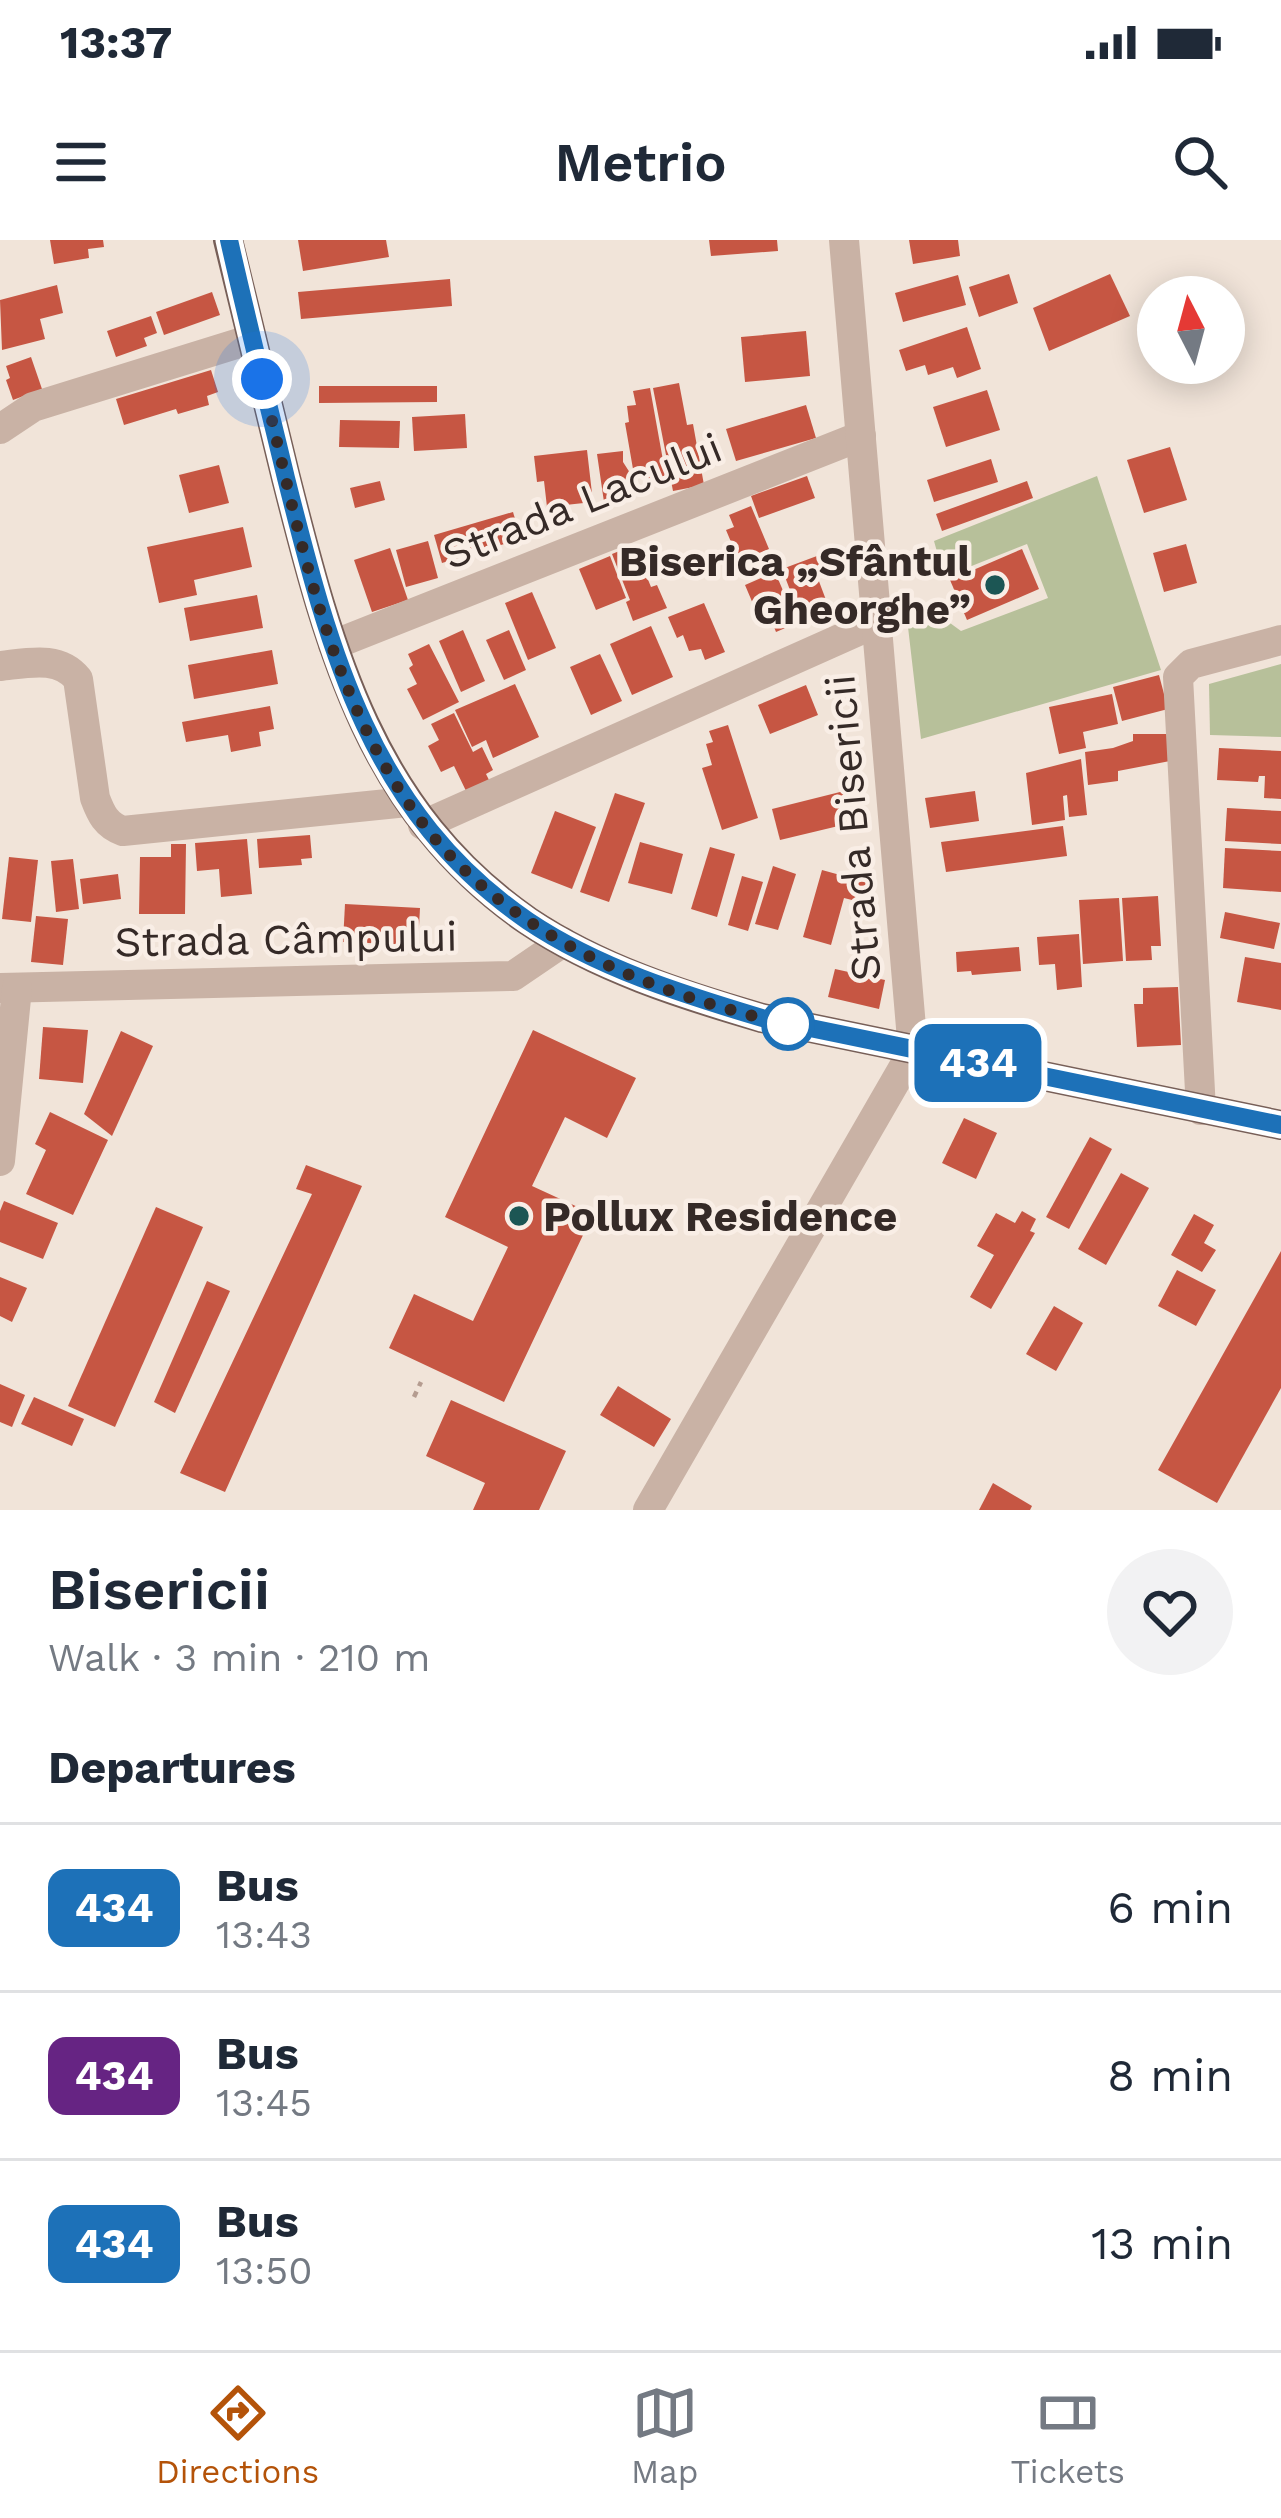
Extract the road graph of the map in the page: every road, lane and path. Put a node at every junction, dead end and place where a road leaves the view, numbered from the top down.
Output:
1 (229, 240) edge
2 (844, 240) edge
3 (252, 339) junction
4 (0, 430) edge
5 (862, 436) junction
6 (878, 622) junction
7 (1281, 640) edge
8 (333, 645) junction
9 (0, 666) edge
10 (415, 813) junction
11 (563, 942) junction
12 (8, 988) edge
13 (908, 1061) junction
14 (1202, 1110) junction
15 (1281, 1125) edge
16 (0, 1161) edge
17 (421, 1382) dead end
18 (414, 1396) dead end
19 (648, 1510) edge

1 - 3 main road
2 - 5 street, Strada Bisericii
3 - 4 street
3 - 8 main road
5 - 6 street, Strada Bisericii
5 - 8 street, Strada Lacului
6 - 10 street
6 - 13 street, Strada Bisericii
7 - 14 street
8 - 10 main road
9 - 10 street
10 - 11 main road
11 - 12 street, Strada Câmpului
11 - 13 main road
12 - 16 street
13 - 14 main road
13 - 19 street
14 - 15 main road
17 - 18 path

